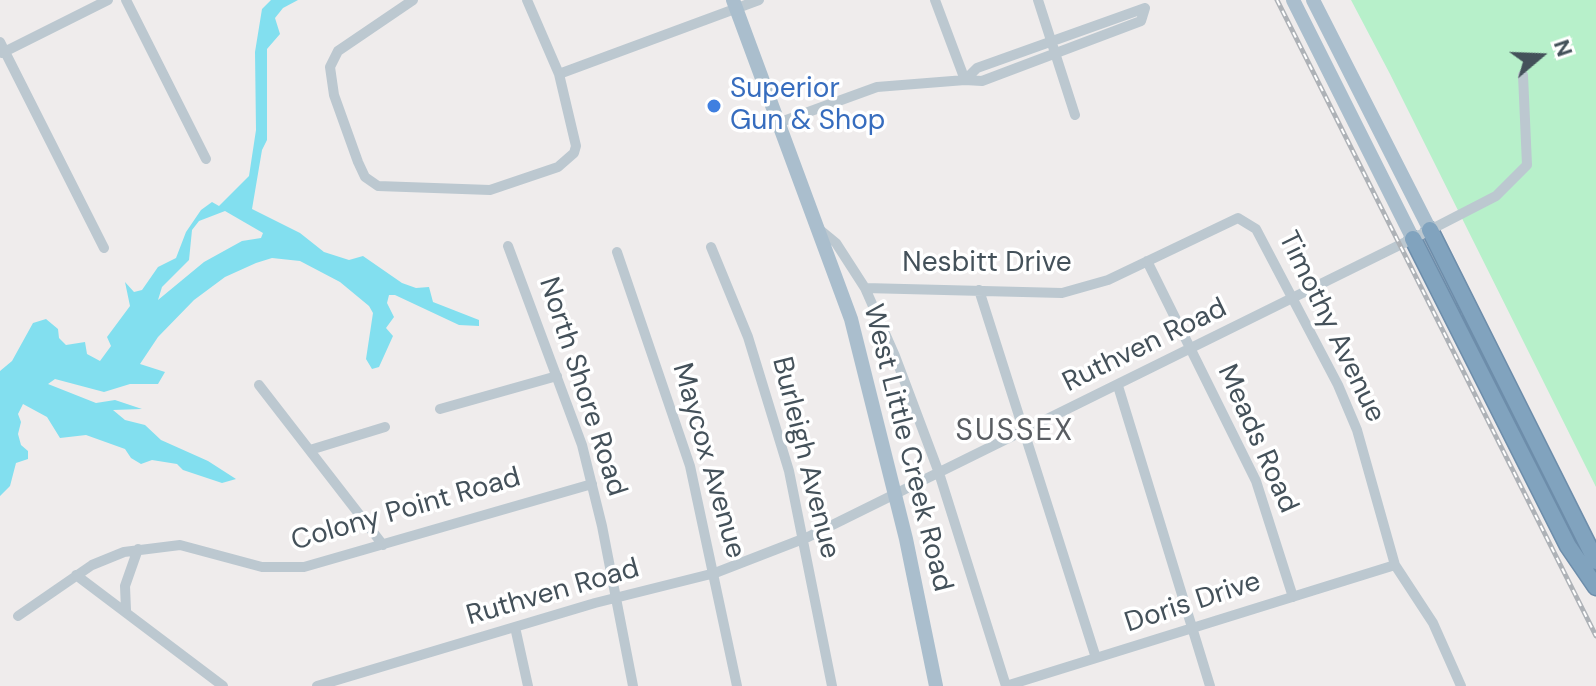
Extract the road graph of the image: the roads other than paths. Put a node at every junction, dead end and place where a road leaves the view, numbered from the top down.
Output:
1 (108, 0) edge
2 (126, 0) edge
3 (413, 0) edge
4 (527, 0) edge
5 (759, 0) edge
6 (935, 0) edge
7 (1038, 0) edge
8 (1293, 0) edge
9 (1313, 0) edge
10 (734, 4) edge
11 (1144, 4) edge
12 (1053, 42) junction
13 (2, 49) edge
14 (1058, 54) junction
15 (559, 74) junction
16 (1523, 75) dead end
17 (965, 80) junction
18 (1075, 115) dead end
19 (778, 123) junction
20 (206, 159) dead end
21 (1238, 218) joint
22 (816, 226) junction
23 (1430, 230) junction
24 (1413, 239) junction
25 (508, 246) dead end
26 (711, 247) dead end
27 (104, 248) dead end
28 (617, 252) dead end
29 (1147, 261) junction
30 (865, 288) junction
31 (979, 290) junction
32 (1293, 299) junction
33 (1191, 350) junction
34 (557, 376) junction
35 (259, 385) dead end
36 (1118, 386) junction
37 (440, 409) dead end
38 (385, 427) dead end
39 (1025, 431) junction
40 (310, 450) junction
41 (939, 473) junction
42 (592, 484) junction
43 (896, 494) junction
44 (803, 539) junction
45 (383, 545) junction
46 (138, 549) junction
47 (1596, 561) edge
48 (1395, 565) junction
49 (715, 573) junction
50 (76, 575) junction
51 (1596, 587) edge
52 (1293, 597) junction
53 (616, 598) junction
54 (126, 610) junction
55 (18, 616) dead end
56 (515, 627) junction
57 (1191, 629) junction
58 (1096, 658) junction
59 (223, 686) edge
60 (317, 686) edge
61 (528, 686) edge
62 (633, 686) edge
63 (737, 686) edge
64 (832, 686) edge
65 (936, 686) edge
66 (1006, 686) edge
67 (1210, 686) edge
68 (1461, 686) edge

1 - 13 street
2 - 20 street
3 - 15 street
4 - 15 street
5 - 10 street
6 - 17 street
7 - 12 street
8 - 24 main road
9 - 23 main road
10 - 15 street
10 - 19 main road, West Little Creek Road
11 - 12 street
11 - 14 street
12 - 14 street
12 - 17 street
13 - 27 street
14 - 17 street
14 - 18 street
16 - 23 street, Ruthven Road
17 - 19 street
19 - 22 main road, West Little Creek Road
21 - 29 street, Nesbitt Drive
21 - 32 street, Timothy Avenue
22 - 30 street
22 - 43 main road, West Little Creek Road
23 - 24 street, Ruthven Road
23 - 47 highway
24 - 32 street, Ruthven Road
24 - 51 highway
25 - 34 street, North Shore Road
26 - 44 street, Burleigh Avenue
28 - 49 street, Maycox Avenue
29 - 31 street, Nesbitt Drive
29 - 33 street, Meads Road
30 - 31 street, Nesbitt Drive
30 - 41 street
31 - 39 street
32 - 33 street, Ruthven Road
32 - 48 street, Timothy Avenue
33 - 36 street, Ruthven Road
33 - 52 street, Meads Road
34 - 37 street
34 - 42 street, North Shore Road
35 - 40 street
36 - 39 street, Ruthven Road
36 - 57 street
38 - 40 street
39 - 41 street, Ruthven Road
39 - 58 street
40 - 45 street
41 - 43 street, Ruthven Road
41 - 66 street
42 - 45 street, Colony Point Road
42 - 53 street, North Shore Road
43 - 44 street, Ruthven Road
43 - 65 main road, West Little Creek Road
44 - 49 street, Ruthven Road
44 - 64 street, Burleigh Avenue
45 - 46 street, Colony Point Road
46 - 50 street, Colony Point Road
46 - 54 street
48 - 52 street, Doris Drive
48 - 68 street, Timothy Avenue
49 - 53 street, Ruthven Road
49 - 63 street, Maycox Avenue
50 - 54 street
50 - 55 street, Colony Point Road
52 - 57 street, Doris Drive
53 - 56 street, Ruthven Road
53 - 62 street, North Shore Road
54 - 59 street
56 - 60 street, Ruthven Road
56 - 61 street
57 - 58 street, Doris Drive
57 - 67 street
58 - 66 street, Doris Drive

